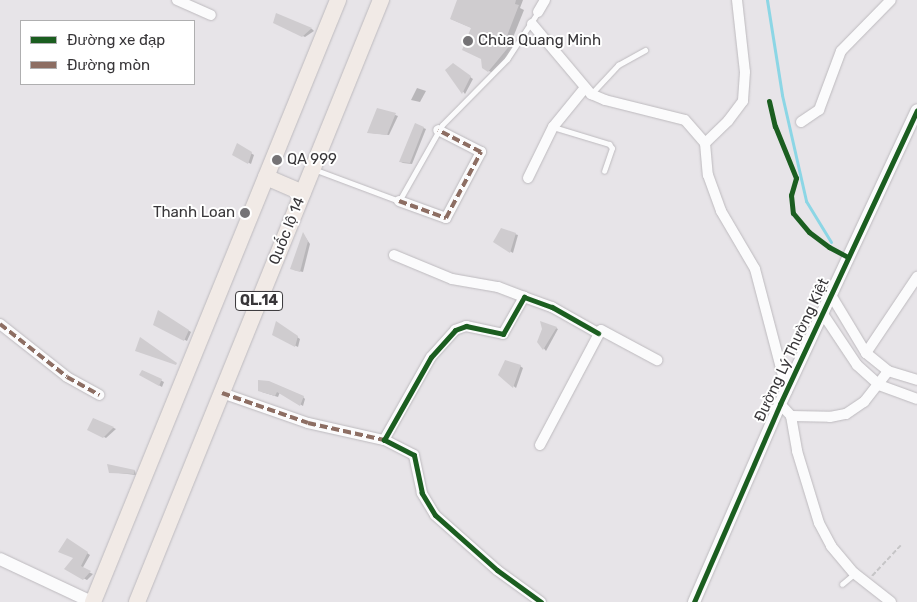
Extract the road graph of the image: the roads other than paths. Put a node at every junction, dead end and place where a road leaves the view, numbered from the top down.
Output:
1 (177, 0) edge
2 (338, 0) edge
3 (381, 0) edge
4 (545, 0) edge
5 (737, 0) edge
6 (891, 0) edge
7 (538, 12) joint
8 (211, 15) dead end
9 (532, 24) junction
10 (645, 50) dead end
11 (588, 91) junction
12 (917, 110) edge
13 (801, 122) dead end
14 (553, 127) junction
15 (438, 130) junction
16 (705, 143) junction
17 (313, 168) junction
18 (604, 171) dead end
19 (266, 177) junction
20 (528, 178) dead end
21 (303, 193) junction
22 (399, 201) junction
23 (394, 255) dead end
24 (917, 277) edge
25 (830, 295) junction
26 (524, 297) junction
27 (823, 314) junction
28 (0, 324) edge
29 (598, 333) junction
30 (866, 354) junction
31 (657, 360) dead end
32 (888, 371) junction
33 (917, 380) edge
34 (879, 385) junction
35 (787, 391) junction
36 (222, 393) junction
37 (99, 395) dead end
38 (917, 399) edge
39 (780, 404) junction
40 (790, 416) junction
41 (384, 440) junction
42 (540, 445) dead end
43 (0, 559) edge
44 (854, 573) junction
45 (842, 584) dead end
46 (93, 602) edge
47 (137, 602) edge
48 (541, 602) edge
49 (694, 602) edge
50 (891, 602) edge

1 - 8 street
2 - 19 highway, QL.14
3 - 17 highway, Quốc lộ 14 / QL.14
4 - 7 street
5 - 16 street
6 - 13 street
7 - 9 lane
9 - 11 street
9 - 15 lane
10 - 11 lane
11 - 14 street
11 - 16 street
12 - 25 street, Đường Lý Thường Kiệt
14 - 18 lane
14 - 20 street
15 - 22 lane
15 - 22 street
16 - 35 street
17 - 21 highway, Quốc lộ 14 / QL.14
17 - 22 lane
19 - 21 highway
19 - 46 highway, QL.14
21 - 36 highway, Quốc lộ 14 / QL.14
23 - 26 street
24 - 30 street
25 - 27 street, Đường Lý Thường Kiệt
25 - 30 street
26 - 29 street
26 - 41 street
27 - 34 street
27 - 35 street, Đường Lý Thường Kiệt
28 - 37 street
29 - 31 street
29 - 42 street
30 - 32 street
32 - 33 street
32 - 34 street
34 - 38 street
34 - 40 street
35 - 39 street, Đường Lý Thường Kiệt
36 - 41 street
36 - 47 highway, Quốc lộ 14 / QL.14
39 - 40 street
39 - 49 street, Đường Lý Thường Kiệt
40 - 44 street
41 - 48 street
43 - 46 street
44 - 45 lane
44 - 50 street

